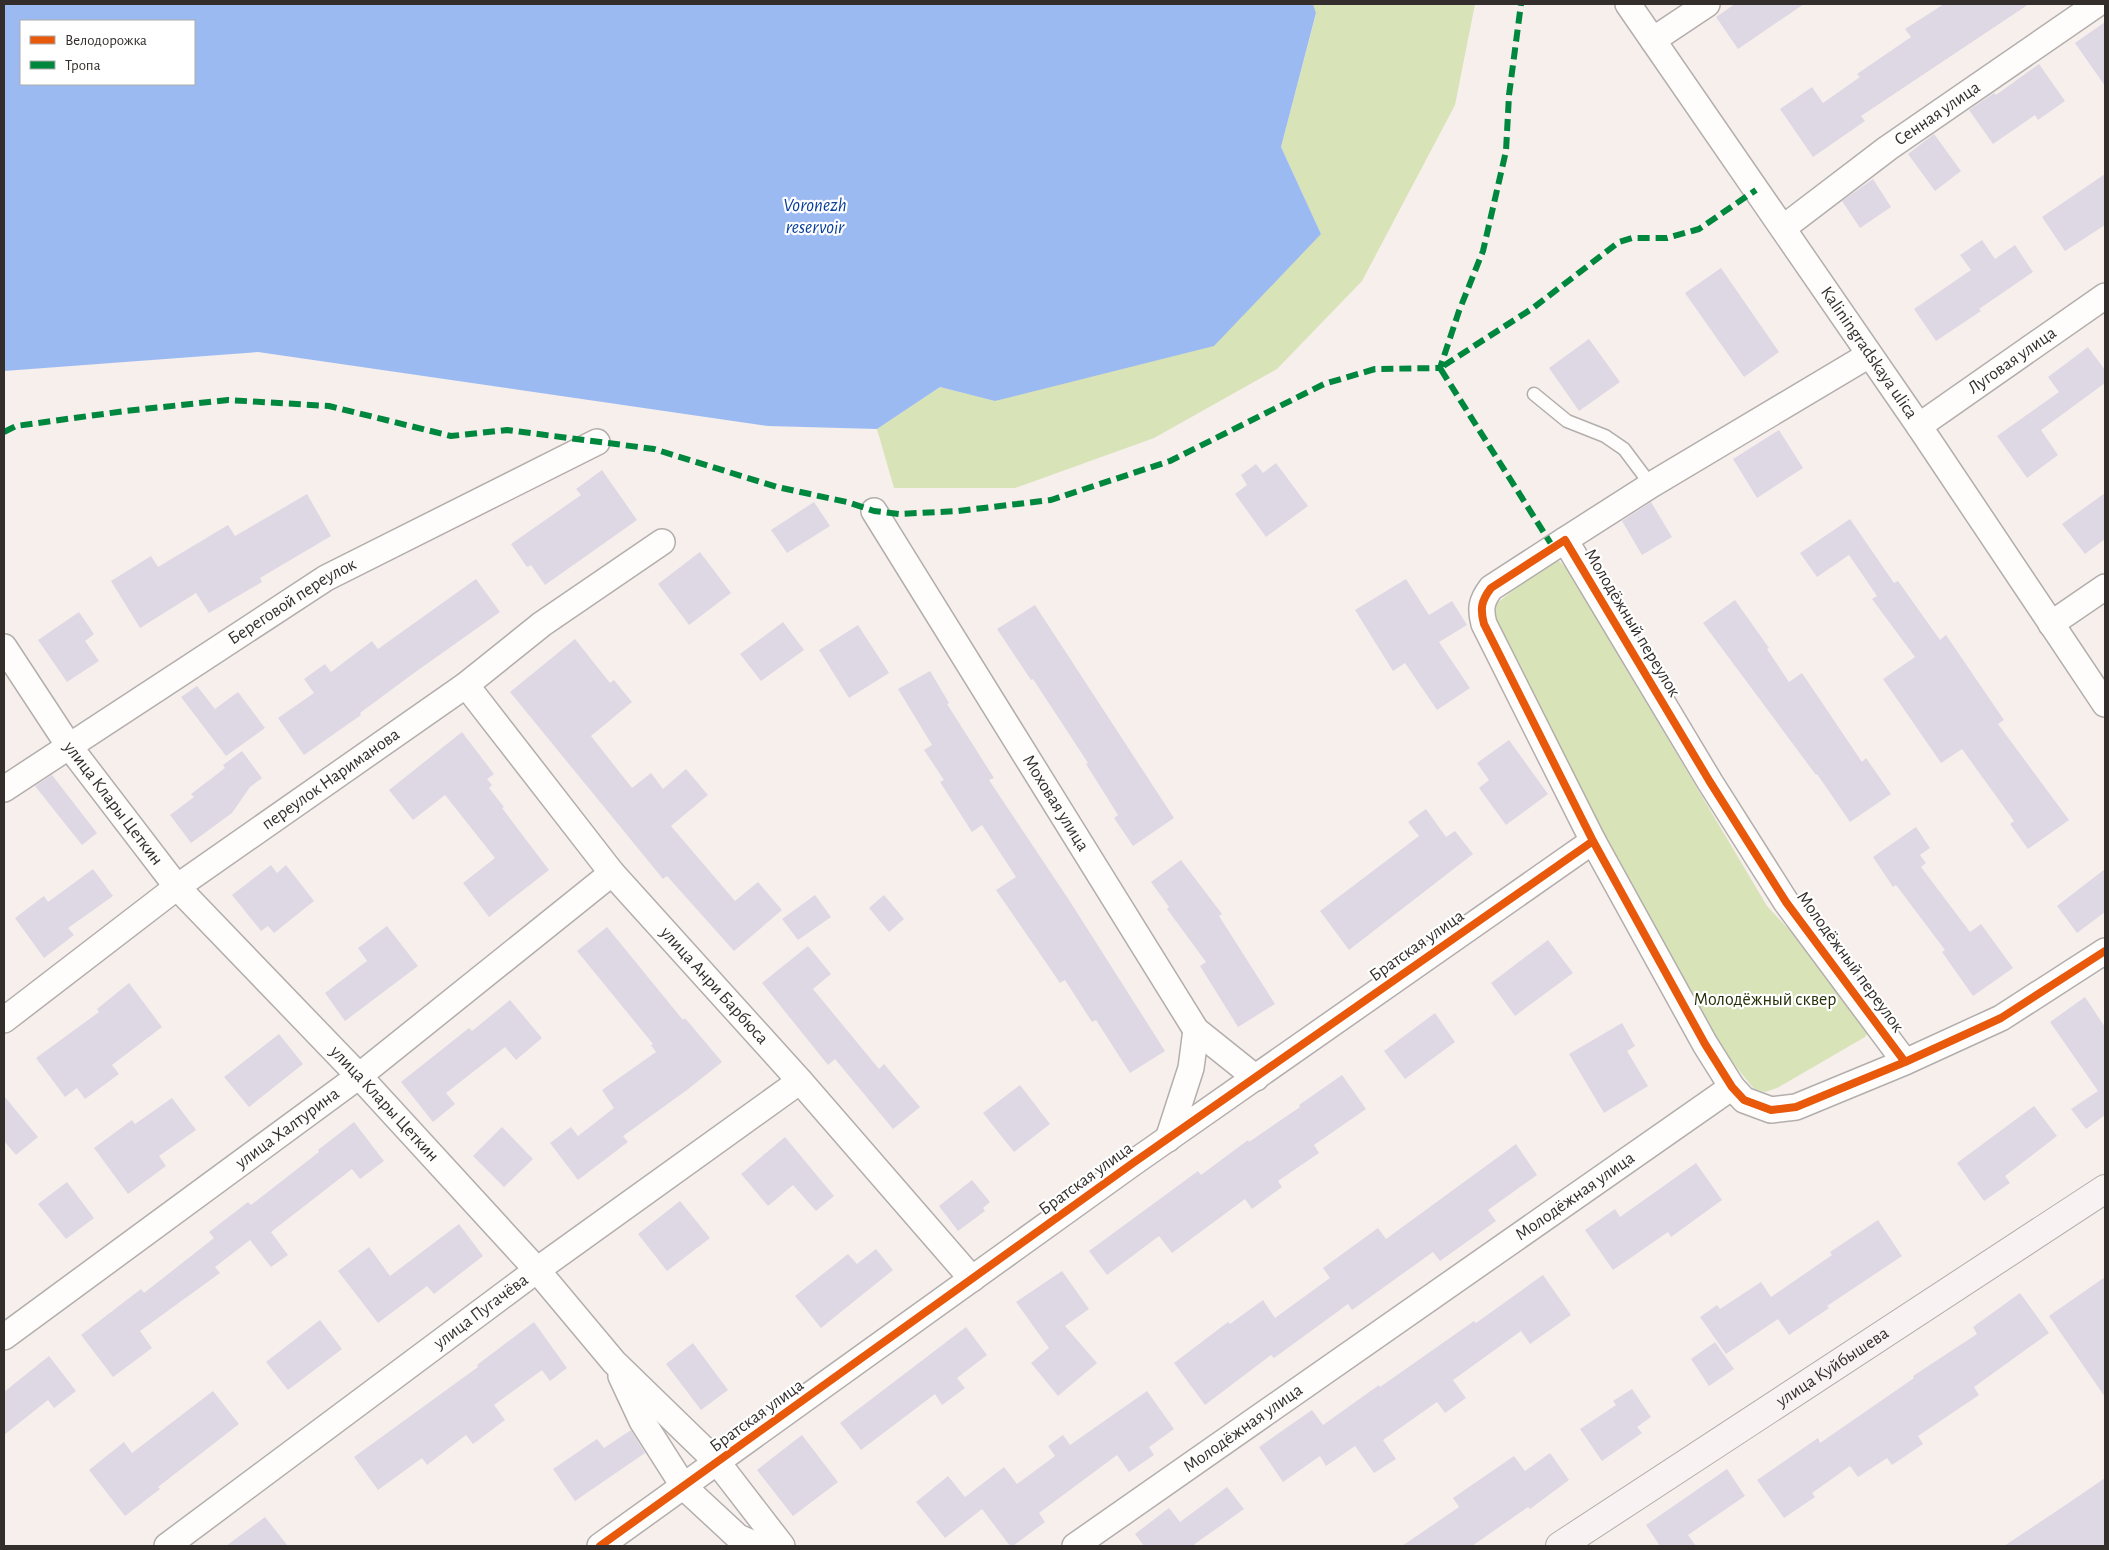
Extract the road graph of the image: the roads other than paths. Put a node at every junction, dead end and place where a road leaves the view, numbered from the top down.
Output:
1 (1628, 4) edge
2 (1707, 4) edge
3 (2097, 4) edge
4 (1653, 40) junction
5 (1783, 228) junction
6 (2105, 296) edge
7 (1869, 355) junction
8 (1534, 394) dead end
9 (1919, 426) junction
10 (597, 442) dead end
11 (1651, 485) junction
12 (874, 511) dead end
13 (1565, 540) junction
14 (662, 542) dead end
15 (2105, 587) edge
16 (2051, 624) junction
17 (4, 647) edge
18 (466, 685) junction
19 (2105, 704) edge
20 (69, 746) junction
21 (4, 789) edge
22 (1593, 841) junction
23 (612, 873) junction
24 (178, 887) junction
25 (2105, 951) edge
26 (4, 1020) edge
27 (1196, 1030) junction
28 (1905, 1062) junction
29 (359, 1076) junction
30 (1256, 1078) junction
31 (800, 1081) junction
32 (1732, 1087) junction
33 (1168, 1139) junction
34 (2105, 1189) edge
35 (537, 1270) junction
36 (972, 1279) junction
37 (4, 1337) edge
38 (614, 1362) junction
39 (718, 1463) junction
40 (684, 1487) junction
41 (168, 1546) edge
42 (600, 1546) edge
43 (759, 1546) edge
44 (782, 1546) edge
45 (1074, 1546) edge
46 (1560, 1546) edge

1 - 4 street, Kaliningradskaya ulica
2 - 4 street
3 - 5 street, Сенная улица
4 - 5 street, Kaliningradskaya ulica
5 - 7 street, Kaliningradskaya ulica
6 - 9 street, Луговая улица
7 - 9 street, Kaliningradskaya ulica
7 - 11 street
8 - 11 lane
9 - 16 street, Kaliningradskaya ulica
10 - 20 street, Береговой переулок
11 - 13 street
12 - 27 street, Моховая улица
13 - 22 street, Молодёжный переулок
13 - 28 street, Молодёжный переулок
14 - 18 street, переулок Нариманова
15 - 16 street
16 - 19 street, Kaliningradskaya ulica
17 - 20 street, улица Клары Цеткин
18 - 23 street, улица Анри Барбюса
18 - 24 street, переулок Нариманова
20 - 21 street, Береговой переулок
20 - 24 street, улица Клары Цеткин
22 - 30 street, Братская улица
22 - 32 street, Молодёжный переулок
23 - 29 street, улица Халтурина
23 - 31 street, улица Анри Барбюса
24 - 26 street, переулок Нариманова
24 - 29 street, улица Клары Цеткин
25 - 28 street
27 - 30 street, Моховая улица
27 - 33 street
28 - 32 street
29 - 35 street, улица Клары Цеткин
29 - 37 street, улица Халтурина
30 - 33 street, Братская улица
31 - 35 street, улица Пугачёва
31 - 36 street, улица Анри Барбюса
32 - 45 street, Молодёжная улица
33 - 36 street, Братская улица
34 - 46 main road, улица Куйбышева
35 - 38 street, улица Клары Цеткин
35 - 41 street, улица Пугачёва
36 - 39 street, Братская улица
38 - 39 street, улица Клары Цеткин
38 - 40 street
39 - 40 street, Братская улица
39 - 44 street, улица Клары Цеткин
40 - 42 street, Братская улица
40 - 43 street

